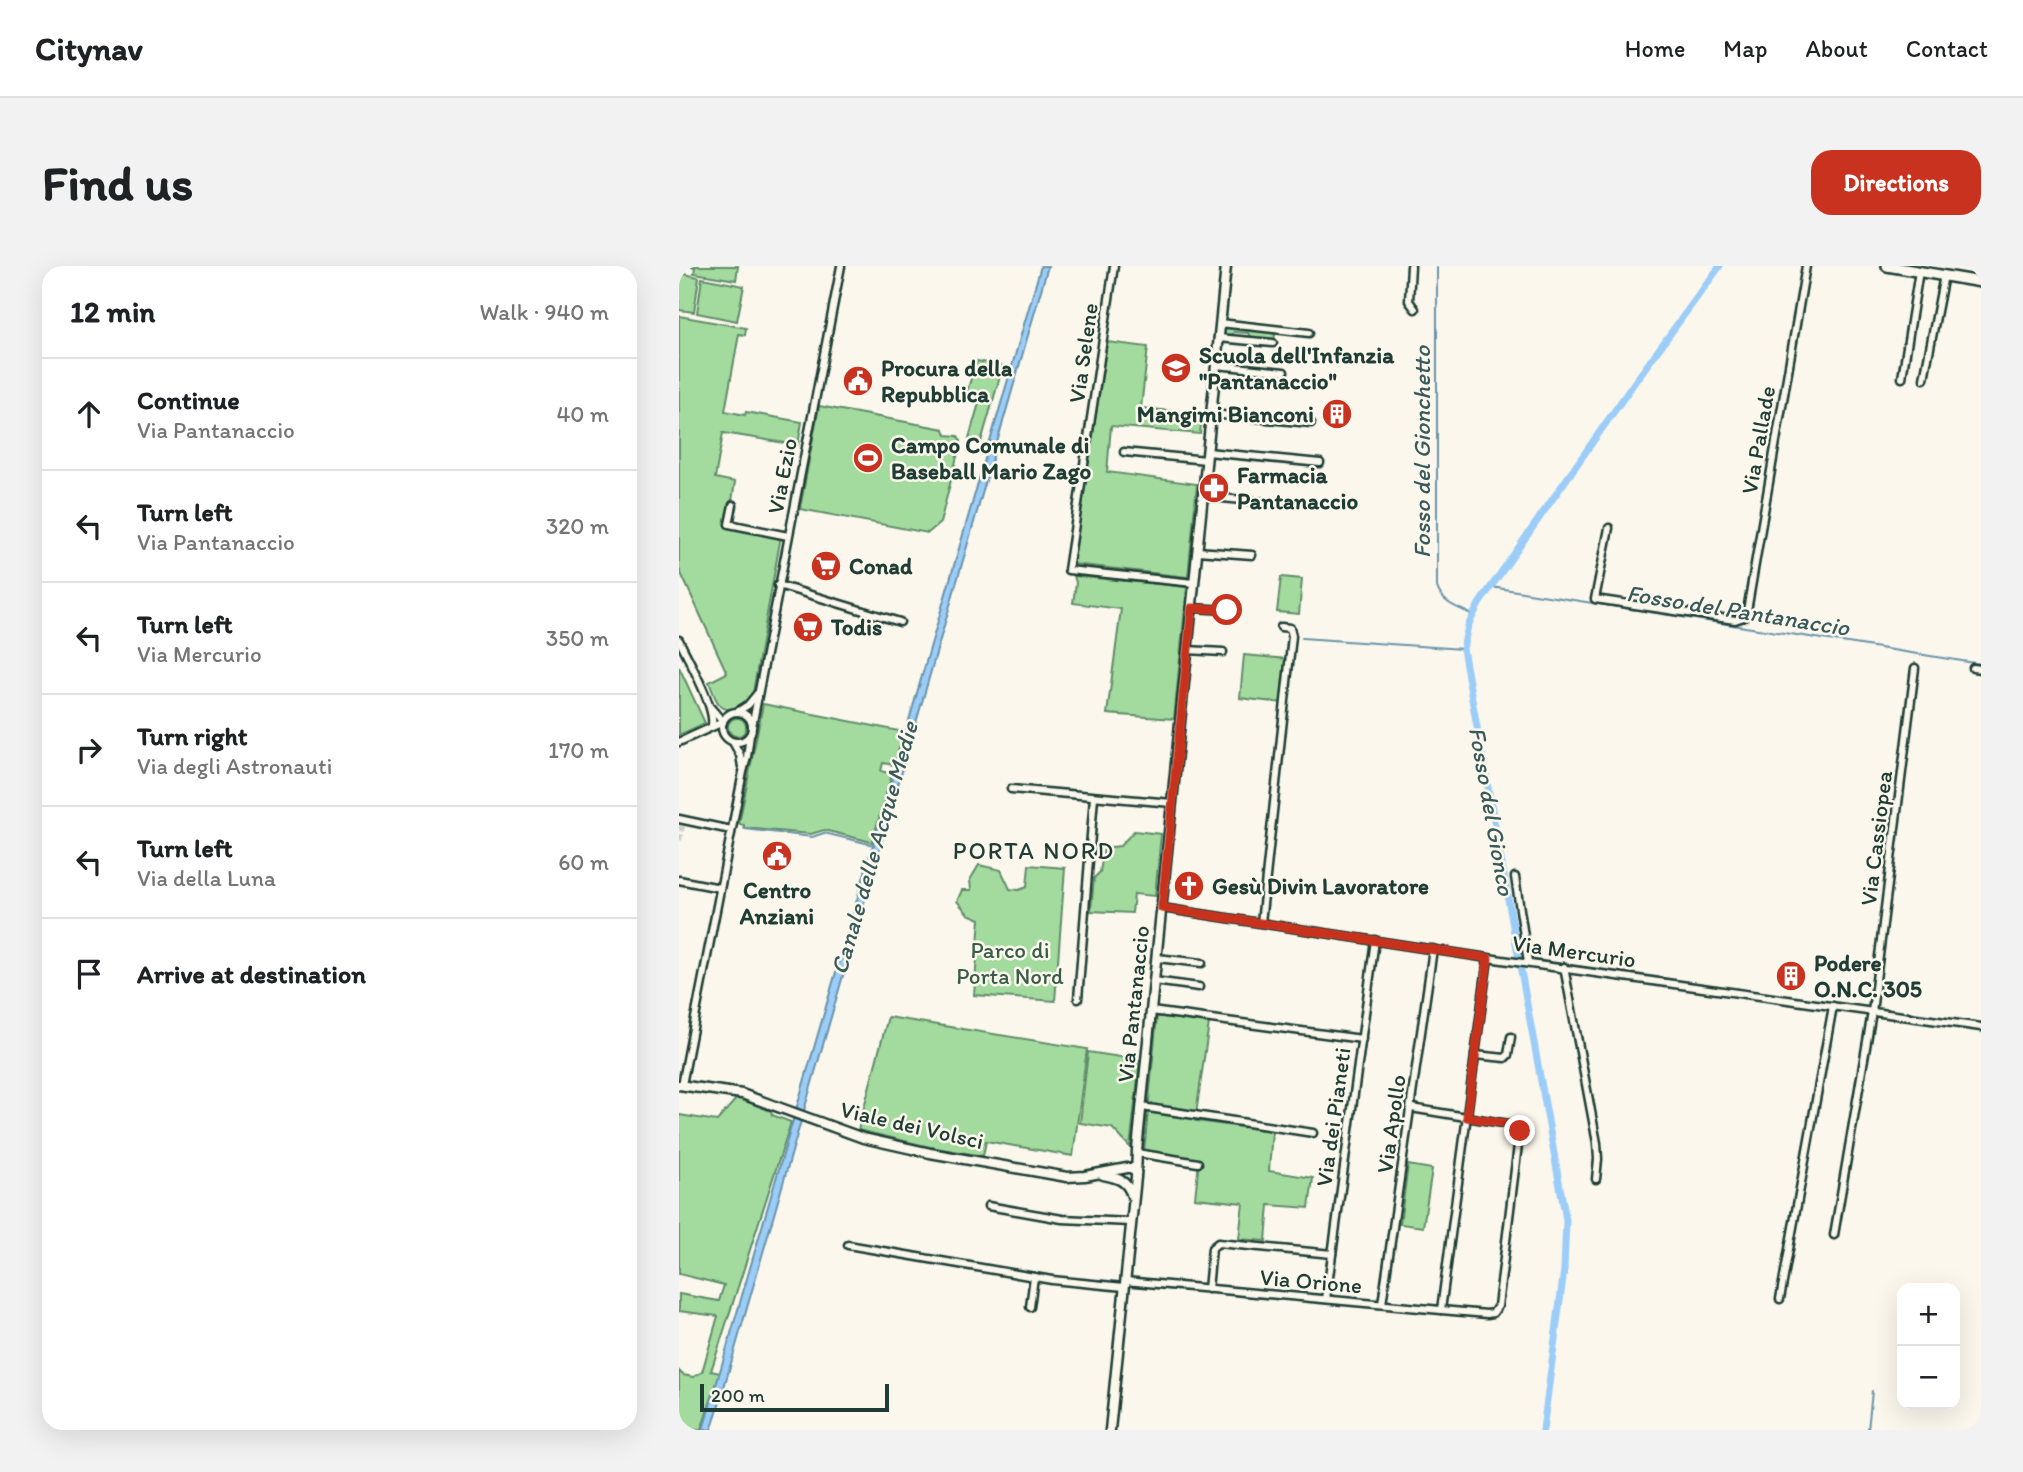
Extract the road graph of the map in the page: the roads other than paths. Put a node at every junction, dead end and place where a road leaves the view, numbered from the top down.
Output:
1 (841, 266) edge
2 (1114, 266) edge
3 (1226, 266) edge
4 (1411, 266) edge
5 (1806, 266) edge
6 (1887, 266) edge
7 (1919, 271) junction
8 (1944, 275) junction
9 (1981, 282) edge
10 (1415, 309) dead end
11 (1220, 323) junction
12 (1249, 327) junction
13 (1309, 333) dead end
14 (1219, 338) junction
15 (1248, 340) junction
16 (1273, 343) dead end
17 (1216, 365) junction
18 (1284, 372) dead end
19 (1902, 378) dead end
20 (1924, 379) dead end
21 (1211, 414) junction
22 (1311, 423) dead end
23 (1124, 452) dead end
24 (1207, 456) junction
25 (1320, 463) dead end
26 (1203, 496) junction
27 (1281, 504) dead end
28 (733, 505) dead end
29 (1608, 528) dead end
30 (788, 536) junction
31 (1197, 551) junction
32 (1252, 555) dead end
33 (1194, 583) junction
34 (778, 585) junction
35 (1192, 608) junction
36 (1227, 610) dead end
37 (900, 622) dead end
38 (1281, 626) dead end
39 (679, 640) edge
40 (1187, 650) junction
41 (1223, 652) dead end
42 (1915, 668) dead end
43 (1973, 668) dead end
44 (1981, 669) edge
45 (758, 693) junction
46 (708, 703) junction
47 (734, 713) junction
48 (723, 722) junction
49 (712, 725) junction
50 (752, 727) junction
51 (703, 731) junction
52 (725, 735) junction
53 (750, 735) junction
54 (732, 741) junction
55 (679, 742) edge
56 (743, 772) junction
57 (1011, 789) dead end
58 (1094, 797) junction
59 (1172, 803) junction
60 (681, 822) edge
61 (731, 830) junction
62 (1515, 877) dead end
63 (679, 880) edge
64 (720, 888) junction
65 (1162, 908) junction
66 (1262, 923) junction
67 (1375, 940) junction
68 (1433, 949) junction
69 (1157, 958) junction
70 (1488, 958) junction
71 (1526, 962) junction
72 (1202, 964) dead end
73 (1565, 967) junction
74 (1154, 981) junction
75 (1199, 987) dead end
76 (1078, 999) dead end
77 (1833, 1006) junction
78 (1151, 1011) junction
79 (1872, 1012) junction
80 (1981, 1027) edge
81 (1511, 1037) dead end
82 (1362, 1039) junction
83 (1475, 1055) junction
84 (680, 1085) edge
85 (1142, 1107) junction
86 (1411, 1108) junction
87 (1467, 1117) junction
88 (1313, 1133) dead end
89 (1137, 1153) junction
90 (1198, 1163) dead end
91 (1132, 1172) junction
92 (1100, 1174) junction
93 (1596, 1179) dead end
94 (1124, 1181) junction
95 (1133, 1199) junction
96 (988, 1206) dead end
97 (1131, 1222) junction
98 (1834, 1235) dead end
99 (848, 1245) dead end
100 (1332, 1254) junction
101 (1034, 1277) junction
102 (1124, 1284) junction
103 (1207, 1289) junction
104 (1326, 1299) junction
105 (1780, 1299) dead end
106 (1382, 1304) junction
107 (1030, 1307) dead end
108 (1441, 1310) junction
109 (1110, 1430) edge

1 - 30 street, Via Ezio
2 - 33 street, Via Selene
3 - 11 street, Via Pantanaccio
4 - 10 street
5 - 29 street, Via Pallade
6 - 7 main road
7 - 8 main road
7 - 19 street
8 - 9 main road
8 - 20 street
11 - 12 street
11 - 14 street, Via Pantanaccio
12 - 13 street
12 - 15 street
14 - 15 street
14 - 17 street, Via Pantanaccio
15 - 16 street
17 - 18 street
17 - 21 street, Via Pantanaccio
21 - 22 street
21 - 24 street, Via Pantanaccio
23 - 24 street
24 - 25 street
24 - 26 street, Via Pantanaccio
26 - 27 street
26 - 31 street, Via Pantanaccio
28 - 30 street
30 - 34 street, Via Ezio
31 - 32 street
31 - 33 street, Via Pantanaccio
33 - 35 street, Via Pantanaccio
34 - 37 street
34 - 45 street, Via Ezio
35 - 36 street
35 - 40 street, Via Pantanaccio
38 - 66 street
39 - 46 street
40 - 41 street
40 - 59 street, Via Pantanaccio
42 - 79 street, Via Cassiopea
43 - 44 street
45 - 47 street
45 - 50 street, Via Ezio
46 - 47 street
46 - 48 street
46 - 49 street
47 - 48 street
47 - 50 street
48 - 49 street
48 - 52 street
49 - 51 street
50 - 53 street
51 - 52 street
51 - 55 street
52 - 54 street
53 - 54 street
53 - 56 street
54 - 56 street
56 - 61 street
57 - 58 street
58 - 59 street
58 - 76 street
59 - 65 street, Via Pantanaccio
60 - 61 street
61 - 64 street
62 - 71 street
63 - 64 street
64 - 84 street
65 - 66 street, Via Mercurio
65 - 69 street, Via Pantanaccio
66 - 67 street, Via Mercurio
67 - 68 street, Via Mercurio
67 - 82 street, Via dei Pianeti
68 - 70 street, Via Mercurio
68 - 86 street, Via Apollo
69 - 72 street
69 - 74 street, Via Pantanaccio
70 - 71 street, Via Mercurio
70 - 83 street
71 - 73 street, Via Mercurio
73 - 77 street, Via Mercurio
73 - 93 street
74 - 75 street
74 - 78 street, Via Pantanaccio
77 - 79 street, Via Mercurio
77 - 105 street
78 - 82 street
78 - 85 street, Via Pantanaccio
79 - 80 street, Via Mercurio
79 - 98 street, Via Cassiopea
81 - 83 street
82 - 100 street, Via dei Pianeti
83 - 87 street
84 - 92 street, Viale dei Volsci
85 - 88 street
85 - 89 street, Via Pantanaccio
86 - 87 street
86 - 106 street, Via Apollo
87 - 108 street
87 - 108 street, Via Orione
89 - 90 street
89 - 91 street, Via Pantanaccio
91 - 92 street, Viale dei Volsci
91 - 94 street
91 - 94 street
91 - 95 street, Via Pantanaccio
92 - 94 street, Viale dei Volsci
94 - 95 street, Via Pantanaccio
95 - 97 street, Via Pantanaccio
96 - 97 street
97 - 102 street, Via Pantanaccio
99 - 101 street, Via Orione
100 - 103 street
100 - 104 street, Via dei Pianeti
101 - 102 street, Via Orione
101 - 107 street
102 - 103 street, Via Orione
102 - 109 street, Via Pantanaccio
103 - 104 street, Via Orione
104 - 106 street, Via Orione
106 - 108 street, Via Orione

